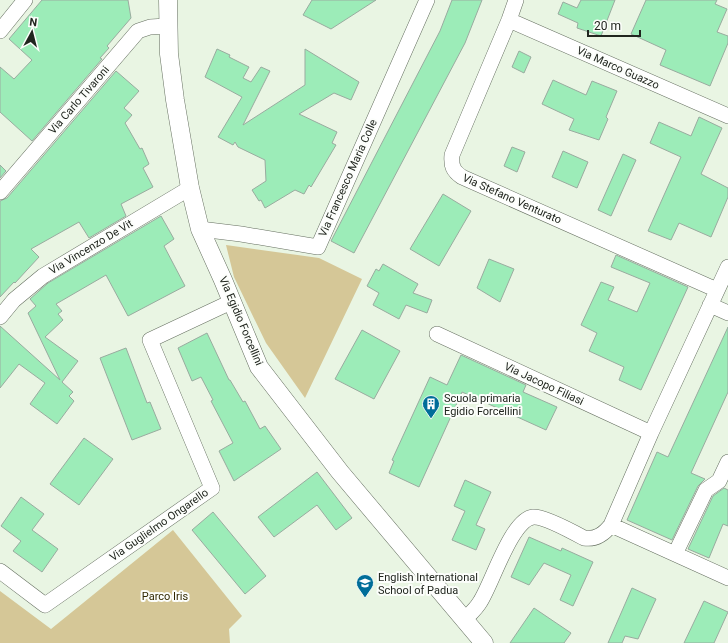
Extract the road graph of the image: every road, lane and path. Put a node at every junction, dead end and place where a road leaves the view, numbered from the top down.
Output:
1 (25, 0) edge
2 (168, 0) edge
3 (427, 0) edge
4 (516, 0) edge
5 (509, 20) junction
6 (167, 26) junction
7 (0, 31) edge
8 (728, 116) edge
9 (190, 188) junction
10 (0, 192) edge
11 (200, 229) junction
12 (728, 267) edge
13 (717, 290) junction
14 (231, 302) junction
15 (710, 305) junction
16 (728, 314) edge
17 (0, 316) edge
18 (437, 334) dead end
19 (651, 433) junction
20 (728, 462) edge
21 (611, 525) junction
22 (675, 554) junction
23 (0, 571) edge
24 (728, 578) edge
25 (464, 620) junction
26 (484, 643) edge

1 - 7 street
2 - 6 street, Via Egidio Forcellini
3 - 11 street, Via Francesco Maria Colle
4 - 5 street, Via Stefano Venturato
5 - 8 street, Via Marco Guazzo
5 - 13 street, Via Stefano Venturato
6 - 9 street, Via Egidio Forcellini
6 - 10 street, Via Carlo Tivaroni
9 - 11 street, Via Egidio Forcellini
9 - 17 street, Via Vincenzo De Vit
11 - 14 street, Via Egidio Forcellini
12 - 13 street
13 - 15 street
14 - 23 street, Via Guglielmo Ongarello
14 - 25 street, Via Egidio Forcellini
15 - 16 street
15 - 19 street
18 - 19 street, Via Jacopo Filiasi
19 - 21 street
20 - 22 street
21 - 22 street
21 - 25 street
22 - 24 street
25 - 26 street, Via Egidio Forcellini

